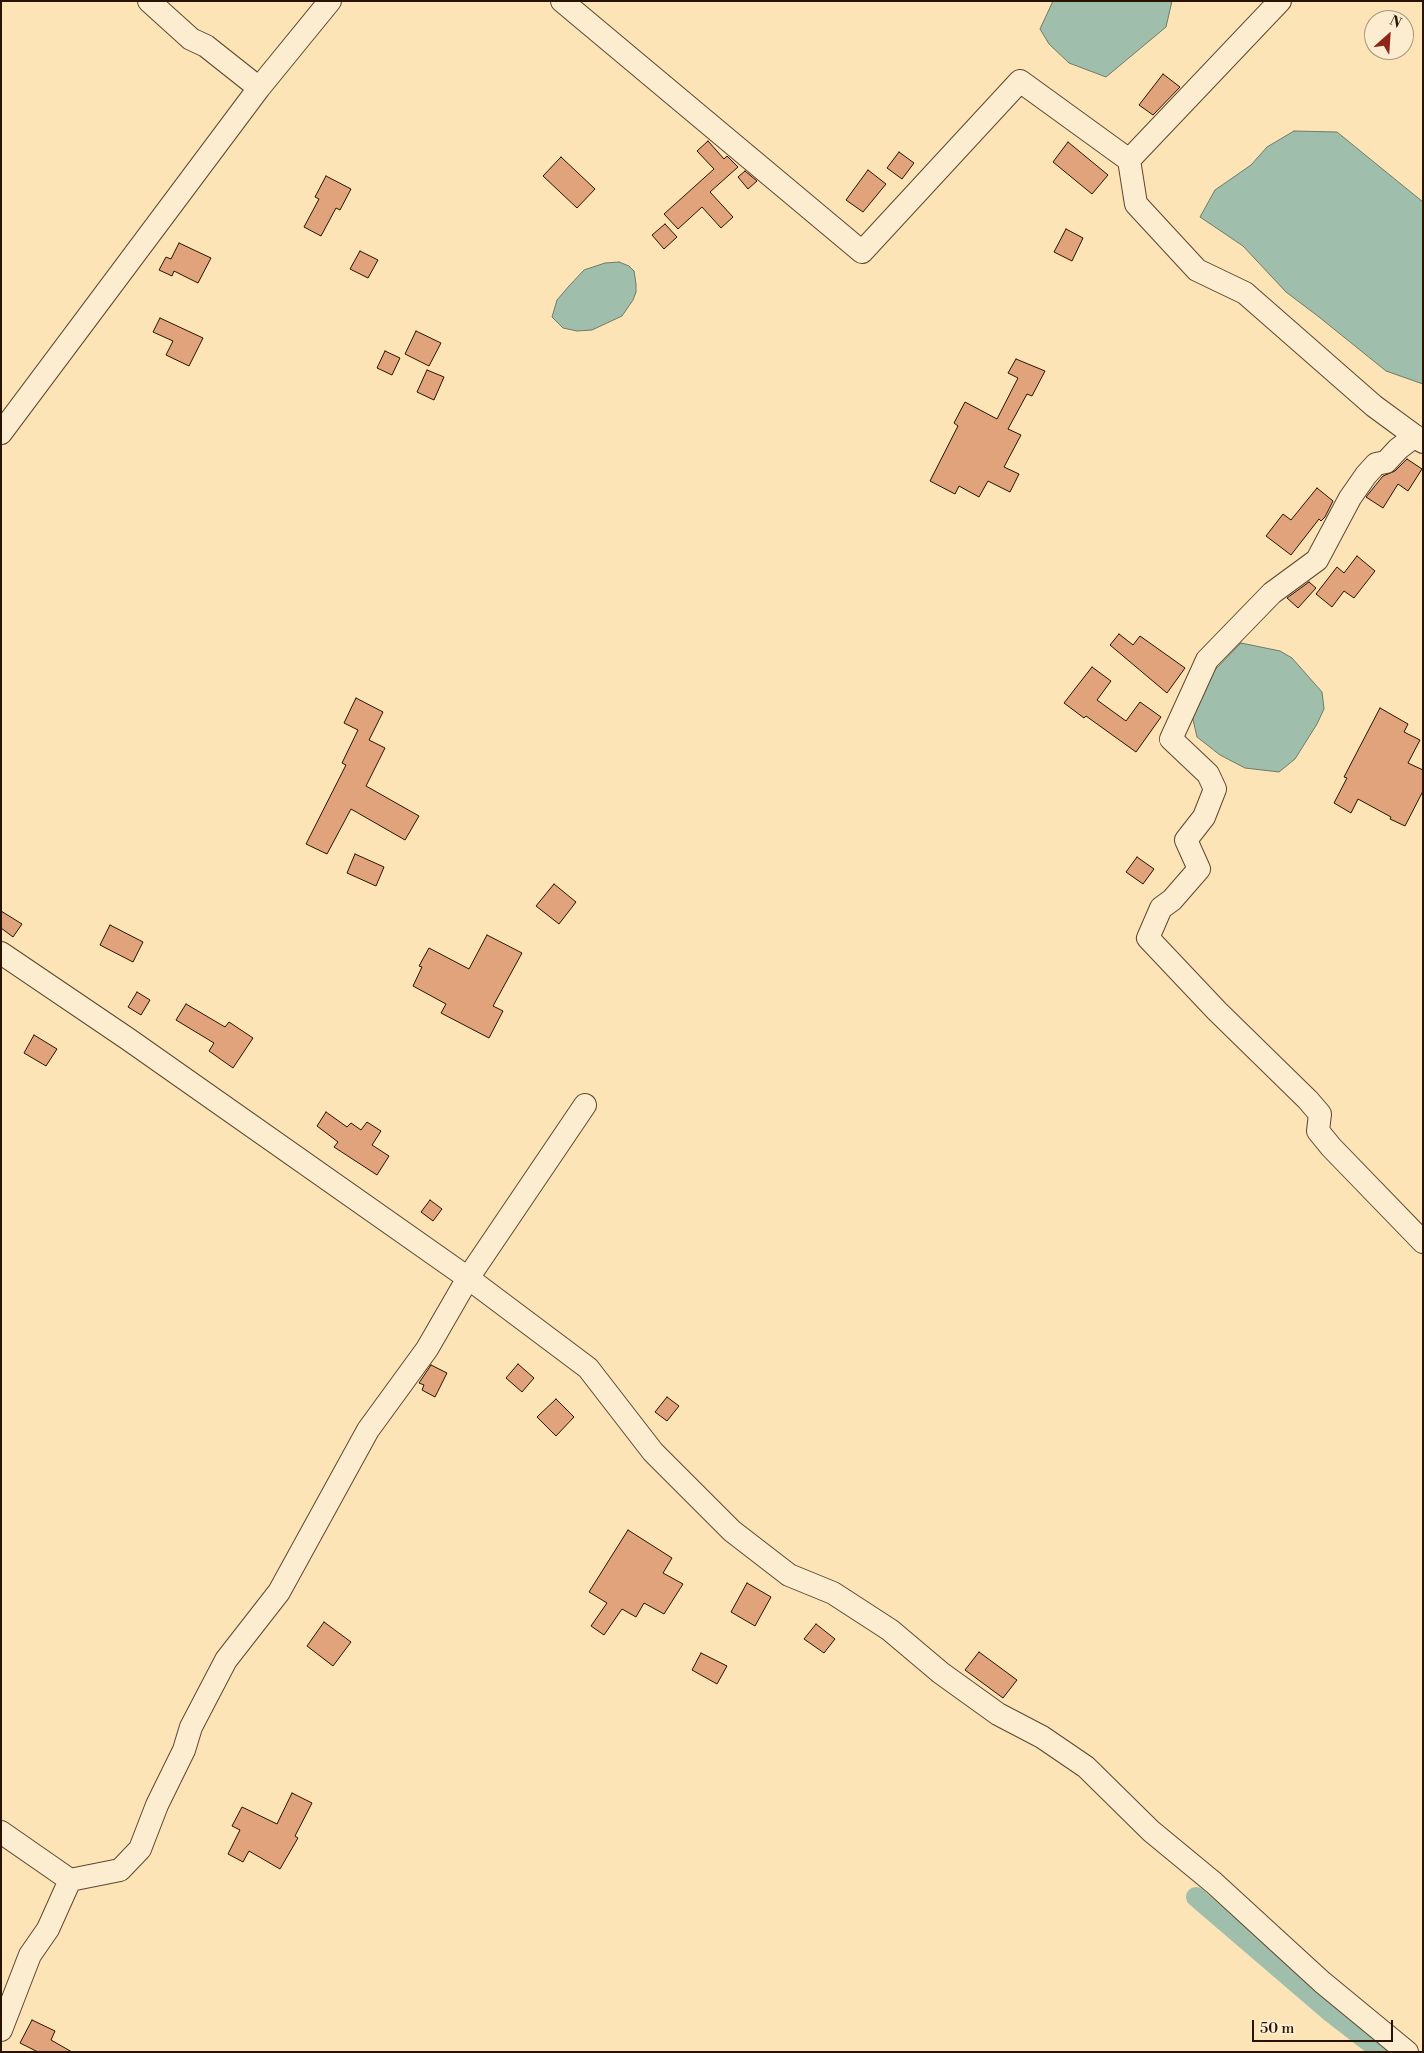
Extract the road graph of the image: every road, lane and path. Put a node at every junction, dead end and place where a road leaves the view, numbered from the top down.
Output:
1 (149, 1) edge
2 (330, 1) edge
3 (562, 1) edge
4 (1280, 1) edge
5 (259, 88) junction
6 (1129, 160) junction
7 (1, 433) edge
8 (1419, 439) edge
9 (1, 953) edge
10 (585, 1105) dead end
11 (1423, 1242) edge
12 (468, 1278) junction
13 (1, 1832) edge
14 (70, 1880) junction
15 (1, 2030) edge
16 (1407, 2052) edge

1 - 5 street
2 - 5 street
3 - 6 street
4 - 6 street
5 - 7 street
6 - 8 street
8 - 11 street
9 - 12 street
10 - 12 street
12 - 14 street
12 - 16 street
13 - 14 street
14 - 15 street

